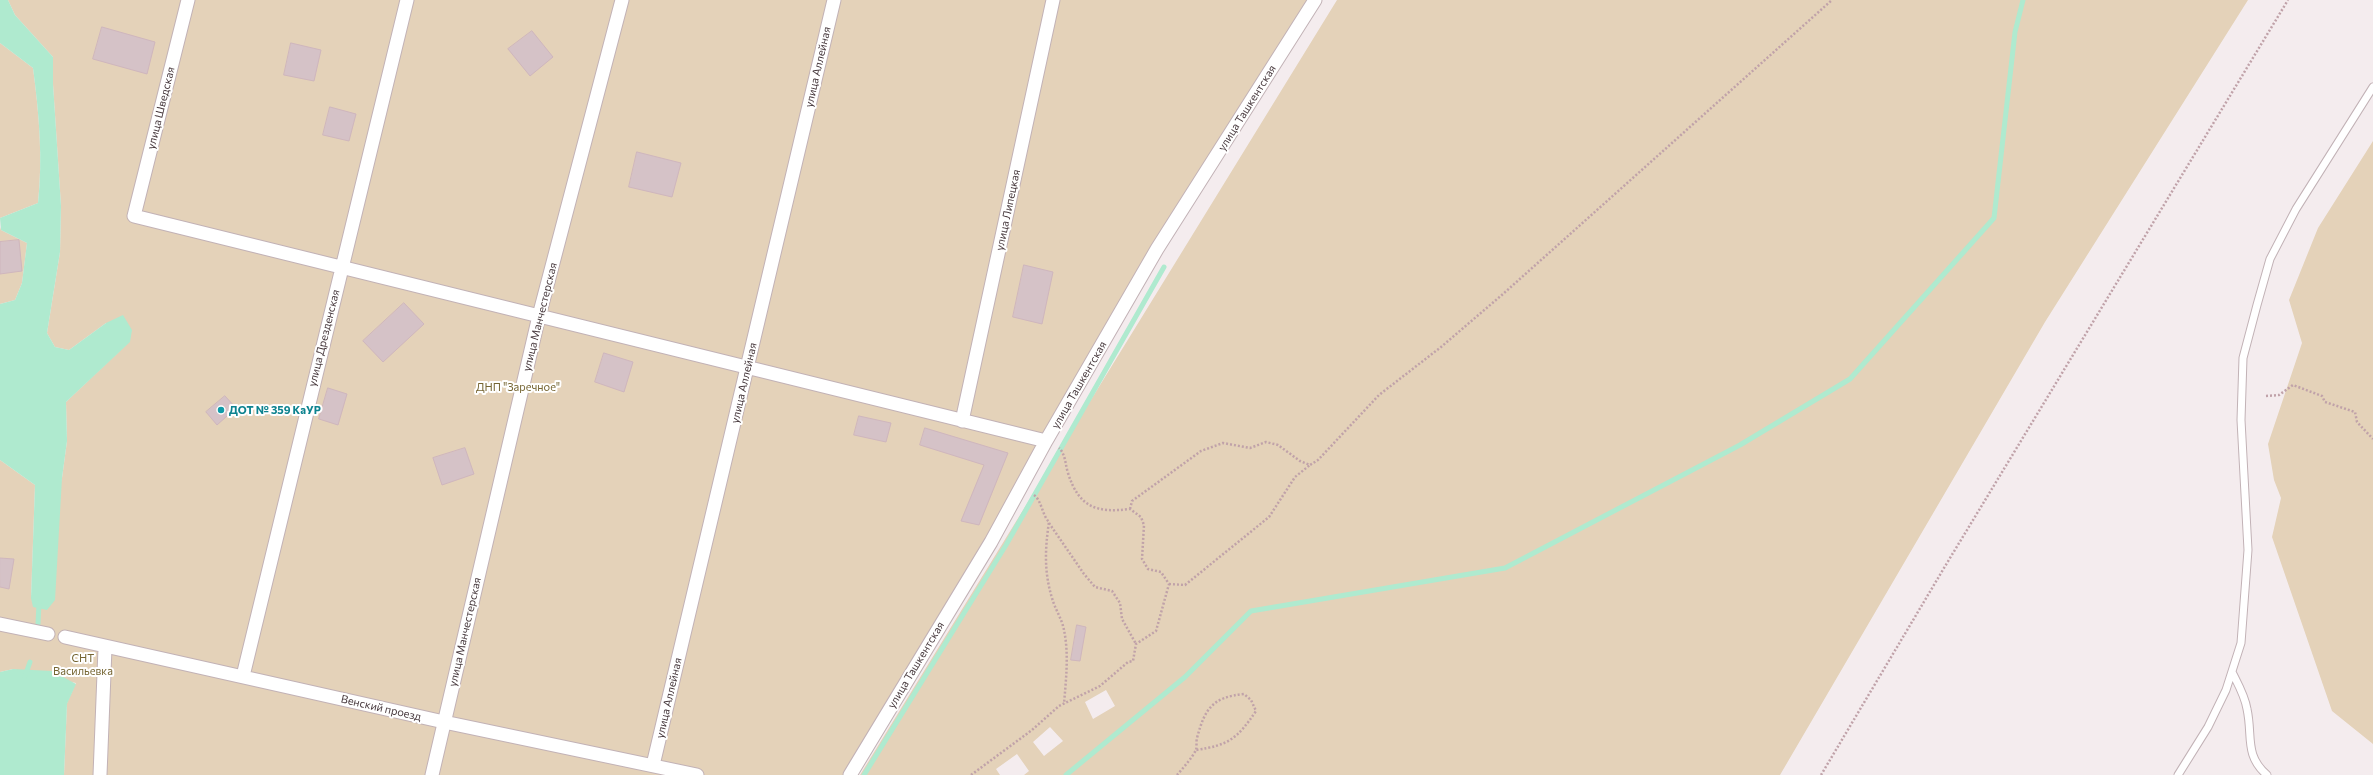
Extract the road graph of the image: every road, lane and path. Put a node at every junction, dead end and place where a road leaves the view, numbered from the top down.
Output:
1 (188, 0) edge
2 (407, 0) edge
3 (622, 0) edge
4 (834, 0) edge
5 (1054, 0) edge
6 (1315, 0) edge
7 (1832, 0) edge
8 (2288, 0) edge
9 (2373, 87) edge
10 (341, 266) junction
11 (539, 316) junction
12 (748, 366) junction
13 (2266, 396) dead end
14 (962, 421) junction
15 (2373, 439) edge
16 (1046, 442) junction
17 (1058, 447) dead end
18 (1310, 465) junction
19 (1037, 498) dead end
20 (1130, 509) junction
21 (1049, 522) junction
22 (1169, 584) junction
23 (0, 624) edge
24 (48, 634) dead end
25 (64, 637) dead end
26 (1136, 644) junction
27 (105, 648) junction
28 (2232, 672) junction
29 (243, 676) junction
30 (1064, 704) junction
31 (444, 722) junction
32 (1196, 750) junction
33 (653, 765) junction
34 (100, 775) edge
35 (432, 775) edge
36 (697, 775) edge
37 (850, 775) edge
38 (971, 775) edge
39 (1177, 775) edge
40 (1821, 775) edge
41 (2178, 775) edge
42 (2267, 775) edge

1 - 10 street, улица Шведская
2 - 10 street, улица Дрезденская
3 - 11 street, улица Манчестерская
4 - 12 street, улица Аллейная
5 - 14 street, улица Липецкая
6 - 16 street, улица Ташкентская
7 - 18 path
8 - 40 path
9 - 28 lane
10 - 11 street
10 - 29 street, улица Дрезденская
11 - 12 street
11 - 31 street, улица Манчестерская
12 - 14 street
12 - 33 street, улица Аллейная
13 - 15 path
14 - 16 street
16 - 37 street, улица Ташкентская
17 - 20 path
18 - 20 path
18 - 22 path
19 - 21 path
20 - 22 path
21 - 26 path
21 - 30 path
22 - 26 path
23 - 24 street
25 - 27 street, Венский проезд
26 - 30 path
27 - 29 street, Венский проезд
27 - 34 street
28 - 41 lane
28 - 42 lane
29 - 31 street, Венский проезд
30 - 38 path
31 - 33 street, Венский проезд
31 - 35 street, улица Манчестерская
32 - 32 path
32 - 39 path
33 - 36 street, Венский проезд

